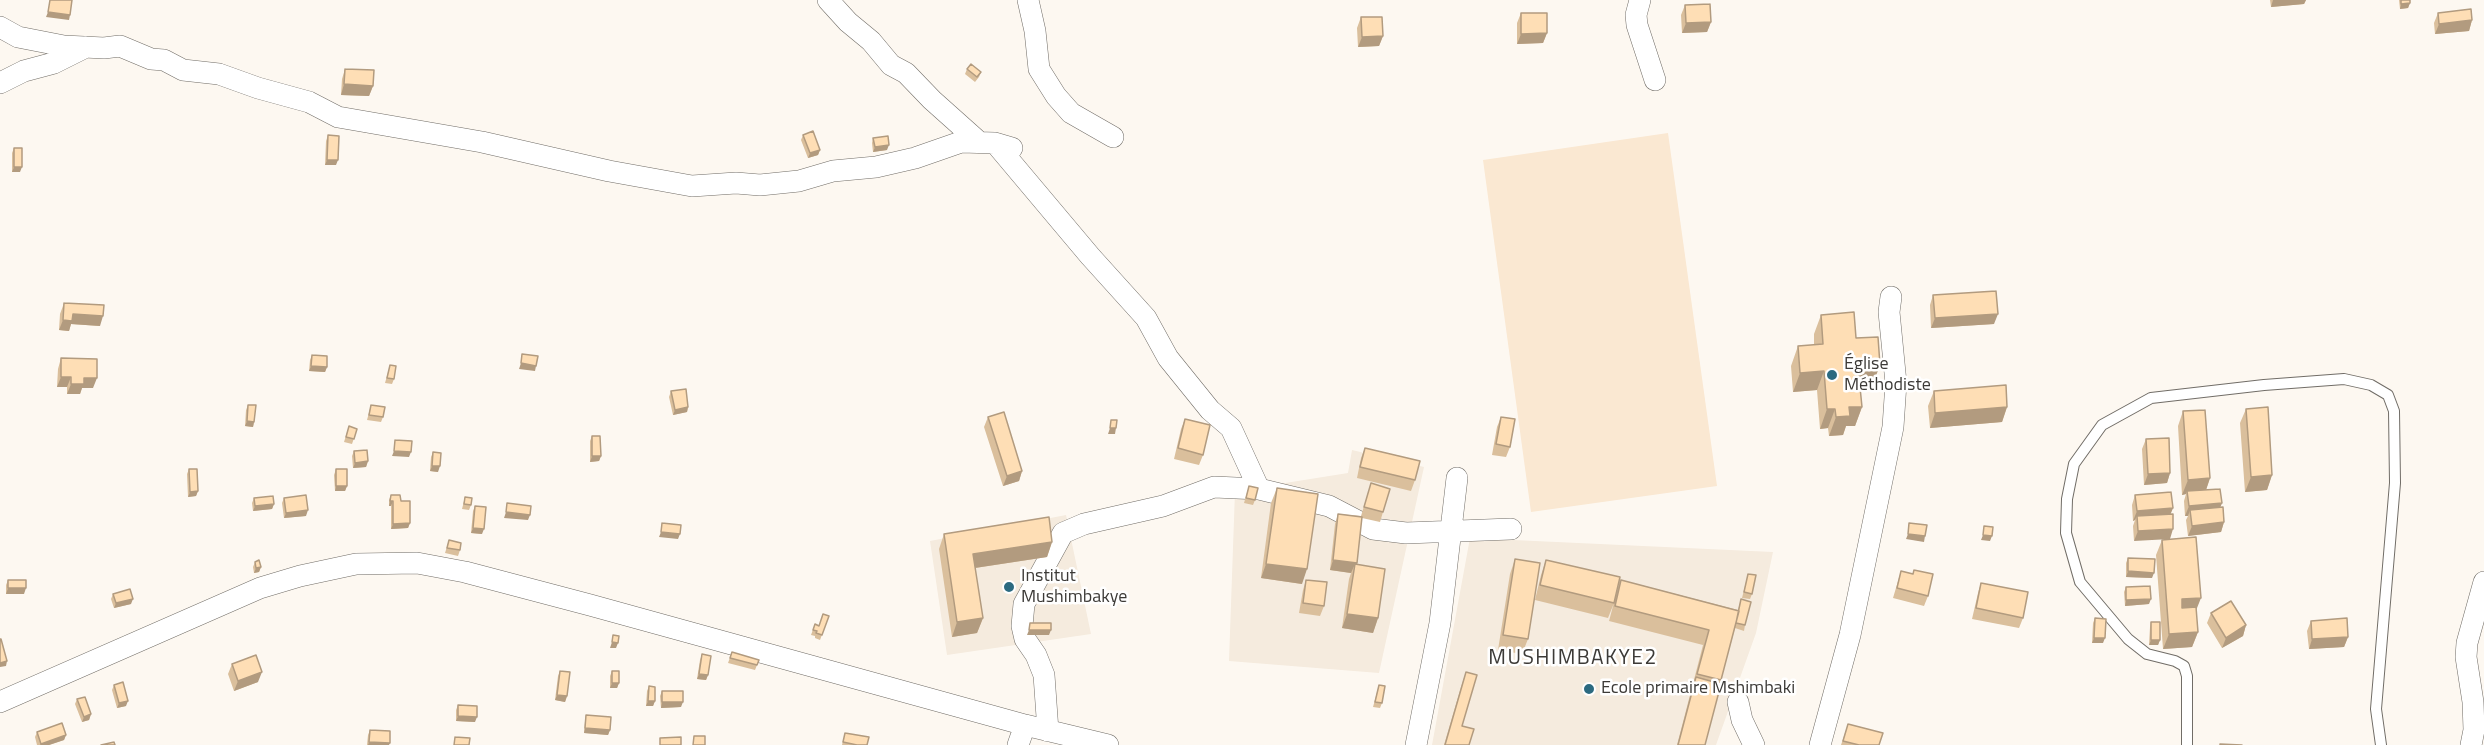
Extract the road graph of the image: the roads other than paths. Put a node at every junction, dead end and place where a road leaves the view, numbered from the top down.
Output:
1 (828, 0) edge
2 (1028, 0) edge
3 (1640, 0) edge
4 (0, 27) edge
5 (87, 47) junction
6 (1655, 80) dead end
7 (0, 83) edge
8 (1113, 137) dead end
9 (995, 144) junction
10 (1891, 297) dead end
11 (1457, 478) dead end
12 (1259, 489) junction
13 (1511, 529) dead end
14 (1450, 530) junction
15 (2483, 588) edge
16 (0, 702) edge
17 (1738, 702) dead end
18 (1025, 725) junction
19 (1048, 731) junction
20 (1017, 745) edge
21 (1108, 745) edge
22 (1416, 745) edge
23 (1754, 745) edge
24 (1820, 745) edge
25 (2187, 745) edge
26 (2381, 745) edge
27 (2471, 745) edge

1 - 9 street
2 - 8 street
3 - 6 street
4 - 5 street
5 - 7 street
5 - 9 street
9 - 12 street
10 - 24 street
11 - 14 street
12 - 14 street
12 - 19 street
13 - 14 street
14 - 22 street
15 - 27 street
16 - 18 street
17 - 23 street
18 - 19 street
18 - 20 street
19 - 21 street
25 - 26 lane

